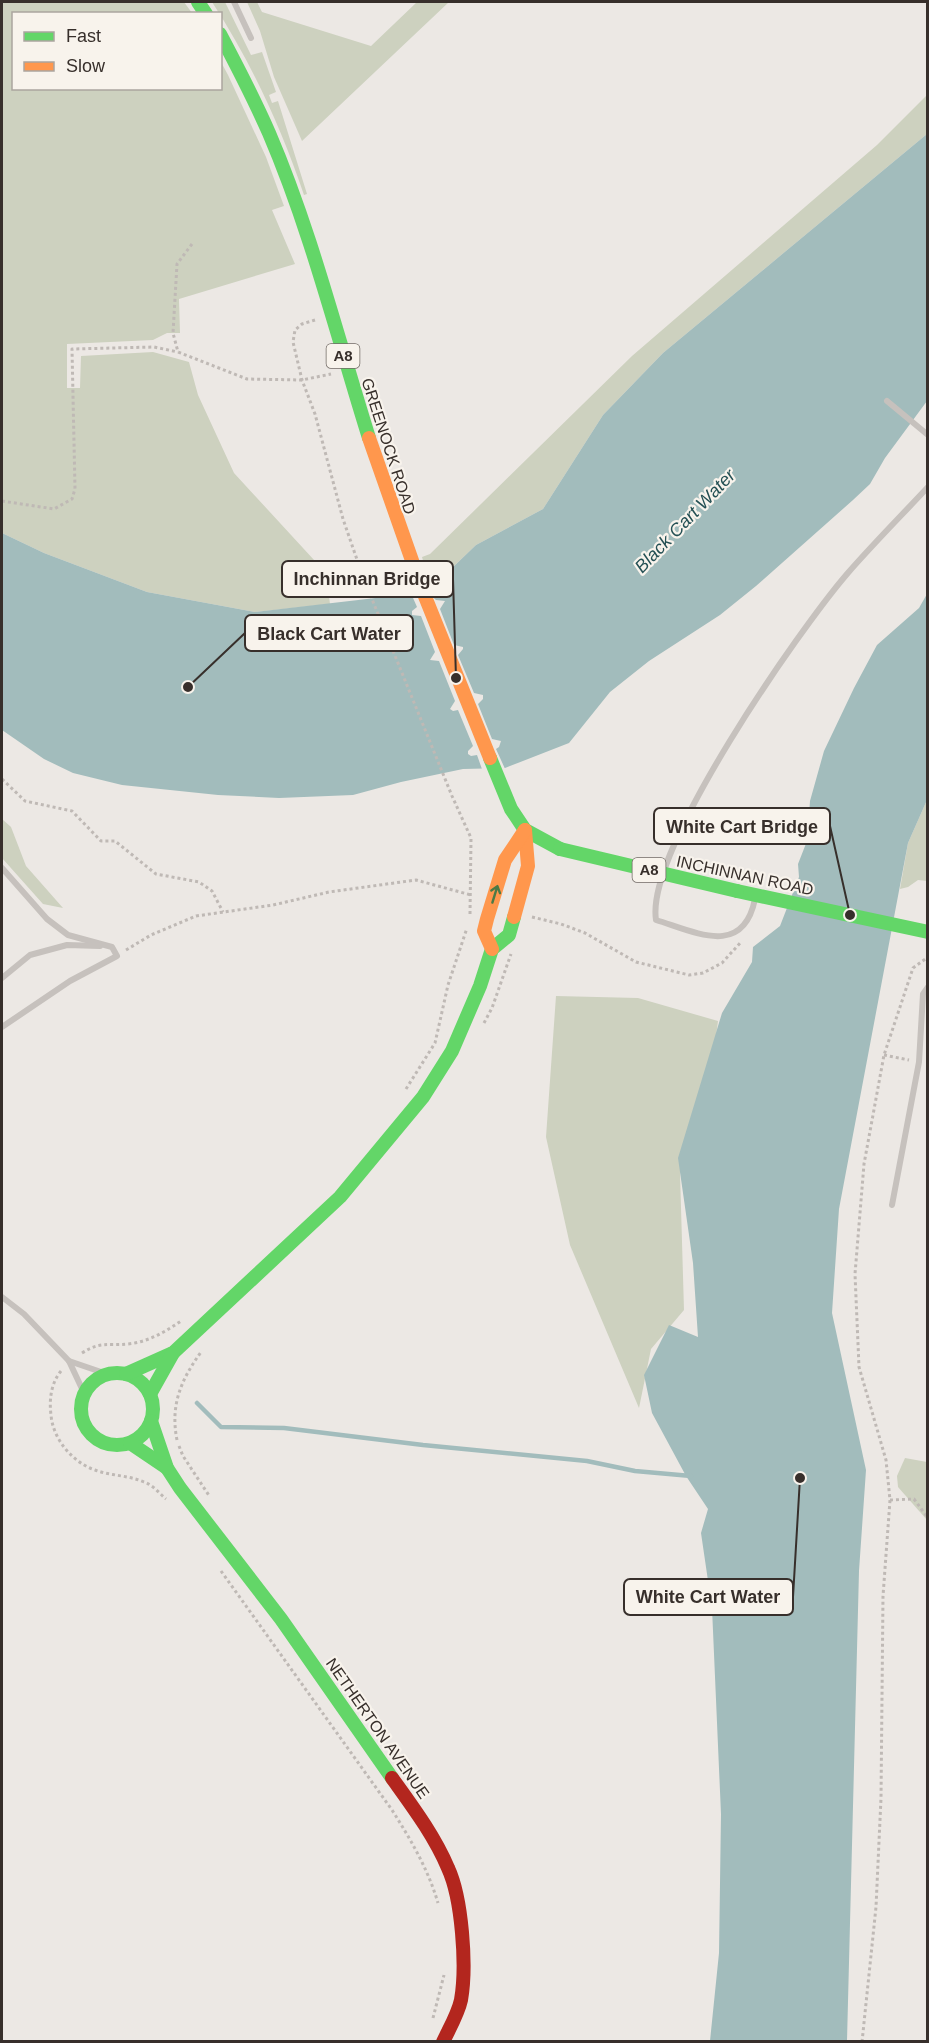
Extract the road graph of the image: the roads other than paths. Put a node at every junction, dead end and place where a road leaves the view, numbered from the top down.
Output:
1 (234, 2) edge
2 (222, 38) edge
3 (251, 38) dead end
4 (887, 401) dead end
5 (927, 435) edge
6 (927, 487) edge
7 (525, 830) junction
8 (2, 868) edge
9 (756, 895) junction
10 (926, 932) edge
11 (112, 947) junction
12 (492, 949) junction
13 (2, 978) edge
14 (927, 987) edge
15 (2, 1027) edge
16 (892, 1204) dead end
17 (2, 1297) edge
18 (173, 1353) junction
19 (69, 1361) junction
20 (107, 1374) junction
21 (126, 1374) junction
22 (84, 1393) junction
23 (150, 1394) junction
24 (152, 1421) junction
25 (130, 1443) junction
26 (167, 1468) junction
27 (443, 2042) edge

1 - 3 lane
2 - 7 street, GREENOCK ROAD / A8
4 - 5 lane
6 - 9 lane
7 - 9 street, INCHINNAN ROAD / A8, bridge
7 - 12 street
12 -> 7 street
8 - 11 lane
9 - 10 street, INCHINNAN ROAD / A8
11 - 13 lane
11 - 15 lane
12 - 18 street
14 - 16 lane
17 - 19 lane
18 - 21 street
18 - 23 street
19 - 20 lane
19 - 22 lane
20 - 21 street
20 - 22 street
21 - 23 street
22 - 25 street
23 - 24 street
24 - 25 street
24 - 26 street, NETHERTON AVENUE
25 - 26 street, NETHERTON AVENUE
26 - 27 street, NETHERTON AVENUE

